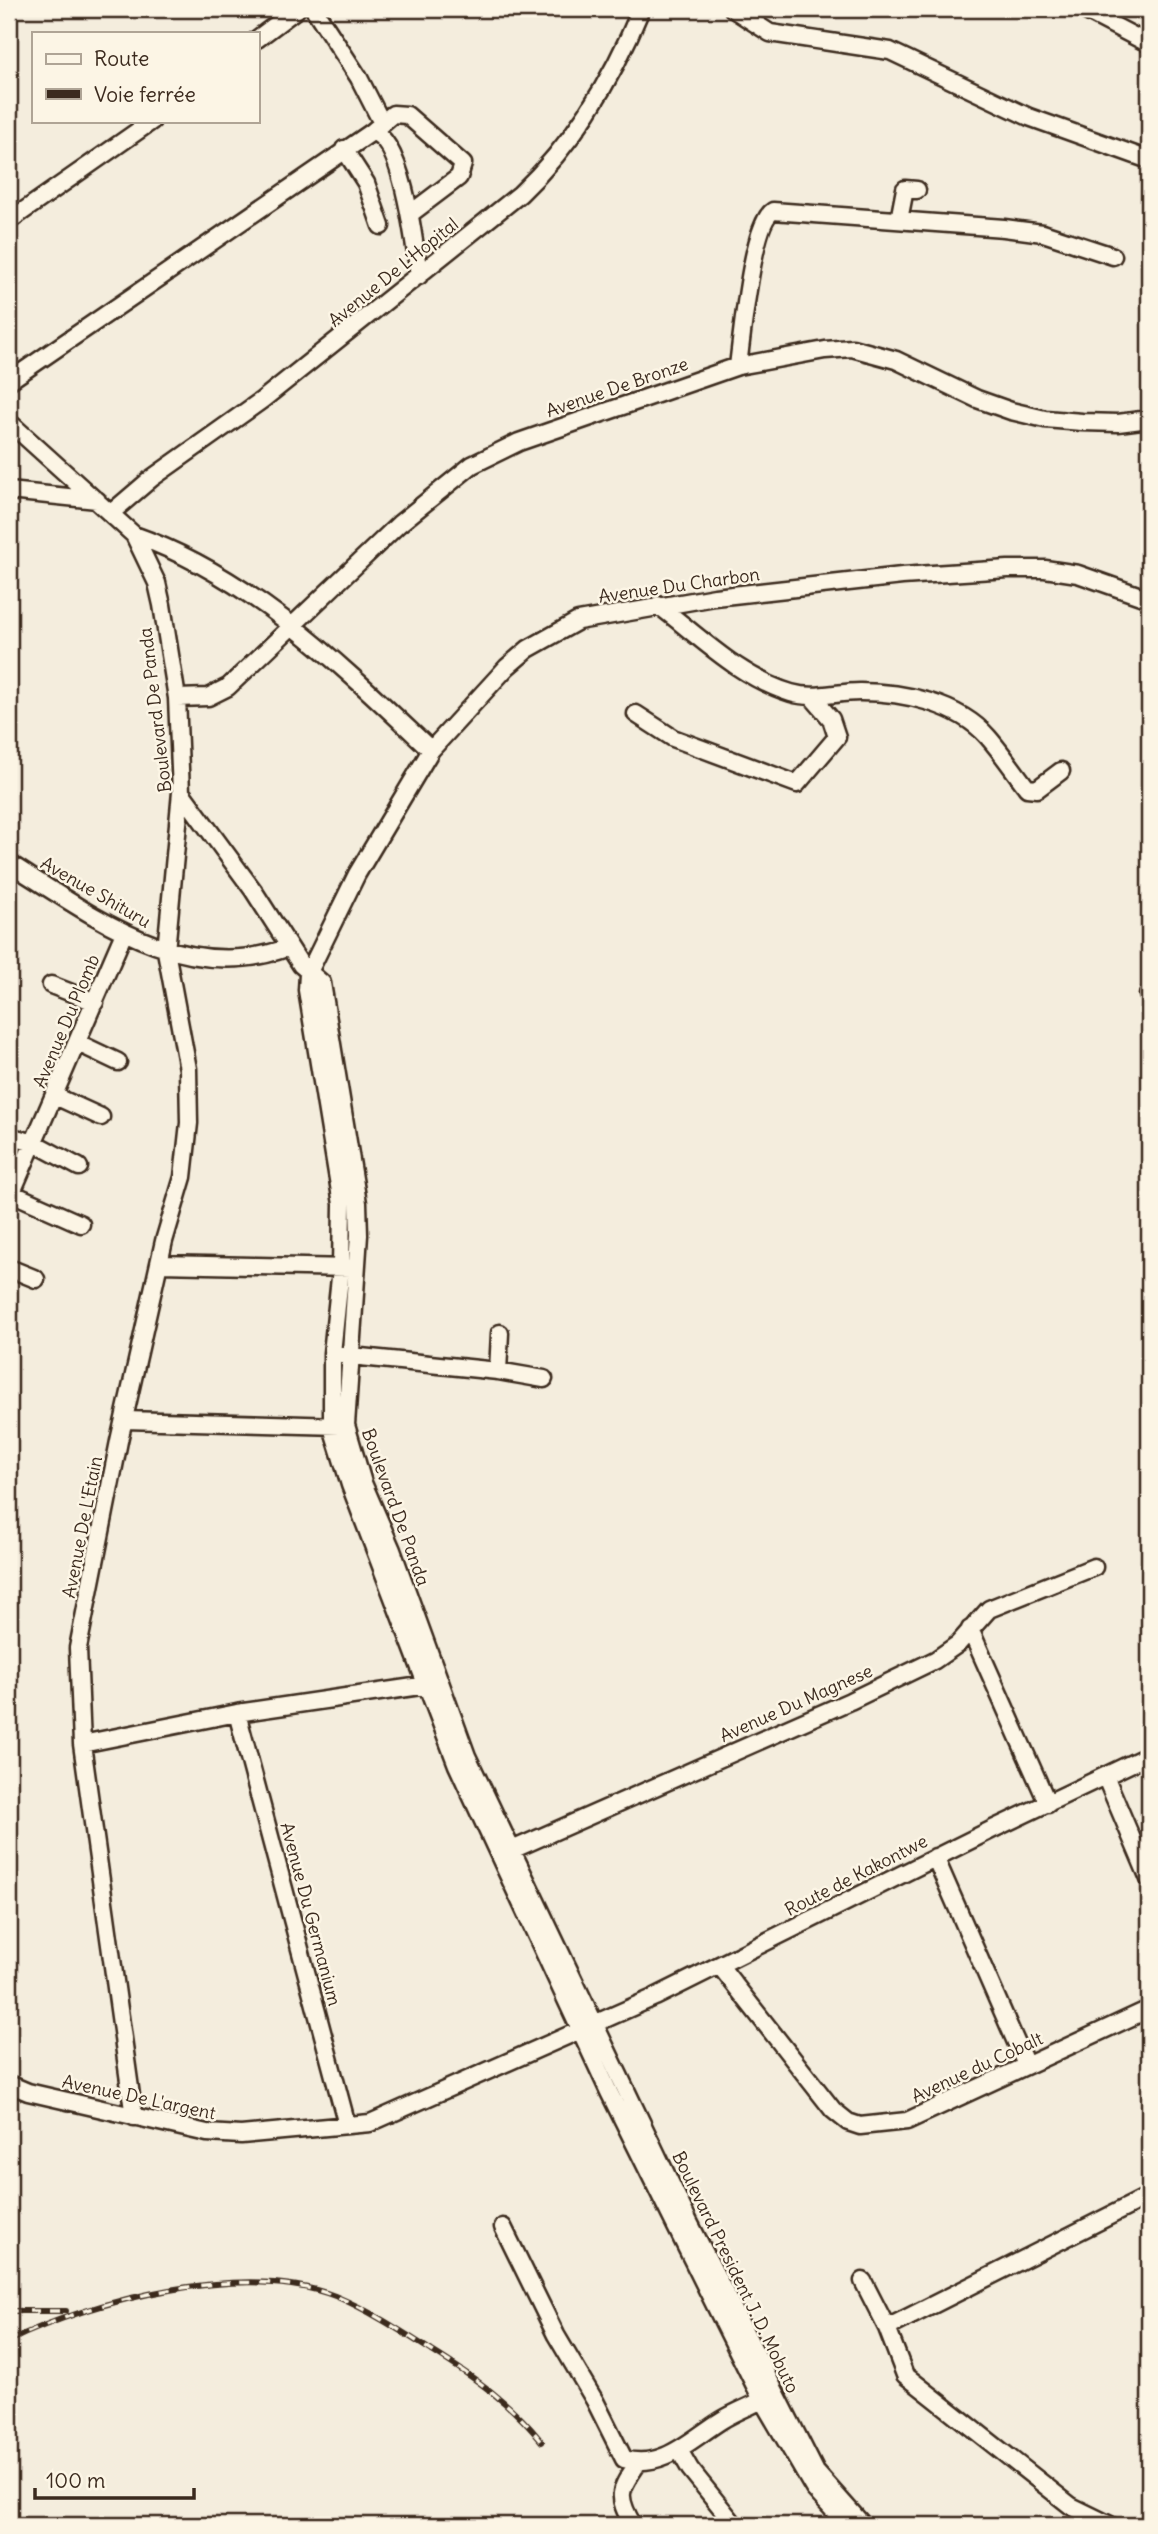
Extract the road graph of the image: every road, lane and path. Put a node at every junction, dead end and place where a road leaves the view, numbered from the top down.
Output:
1 (297, 9) edge
2 (314, 9) edge
3 (641, 9) edge
4 (733, 9) edge
5 (1082, 9) edge
6 (259, 38) edge
7 (1149, 44) edge
8 (151, 122) edge
9 (377, 127) junction
10 (344, 149) junction
11 (1149, 160) edge
12 (917, 190) dead end
13 (410, 214) junction
14 (899, 220) junction
15 (9, 221) edge
16 (381, 226) dead end
17 (1113, 256) dead end
18 (419, 276) junction
19 (738, 366) junction
20 (9, 381) edge
21 (1149, 419) edge
22 (9, 422) edge
23 (9, 491) edge
24 (97, 500) junction
25 (111, 513) junction
26 (134, 534) junction
27 (1149, 598) edge
28 (658, 605) junction
29 (292, 625) junction
30 (177, 698) junction
31 (813, 698) junction
32 (636, 713) dead end
33 (431, 750) junction
34 (1061, 771) dead end
35 (181, 792) junction
36 (9, 863) edge
37 (124, 933) junction
38 (289, 947) junction
39 (166, 951) junction
40 (308, 974) junction
41 (51, 985) dead end
42 (95, 1002) junction
43 (78, 1043) junction
44 (118, 1062) dead end
45 (55, 1096) junction
46 (101, 1117) dead end
47 (9, 1136) edge
48 (34, 1143) junction
49 (79, 1167) dead end
50 (10, 1195) edge
51 (81, 1224) dead end
52 (160, 1264) junction
53 (9, 1268) edge
54 (349, 1268) junction
55 (36, 1279) dead end
56 (500, 1333) dead end
57 (332, 1353) junction
58 (351, 1357) junction
59 (498, 1371) junction
60 (544, 1379) dead end
61 (125, 1420) junction
62 (339, 1426) junction
63 (1094, 1567) dead end
64 (970, 1629) junction
65 (432, 1684) junction
66 (237, 1713) junction
67 (82, 1744) junction
68 (1149, 1755) edge
69 (1106, 1778) junction
70 (1048, 1804) junction
71 (507, 1853) junction
72 (935, 1857) junction
73 (1149, 1878) edge
74 (720, 1966) junction
75 (1149, 2009) edge
76 (587, 2027) junction
77 (1026, 2065) junction
78 (9, 2084) edge
79 (134, 2117) junction
80 (347, 2125) junction
81 (1149, 2196) edge
82 (503, 2227) dead end
83 (863, 2281) dead end
84 (721, 2301) junction
85 (887, 2328) junction
86 (762, 2400) junction
87 (679, 2449) junction
88 (638, 2463) junction
89 (633, 2525) edge
90 (735, 2525) edge
91 (847, 2525) edge
92 (863, 2525) edge
93 (1110, 2525) edge

1 - 6 street
2 - 9 street
3 - 18 street, Avenue De L'Hopital
4 - 11 street
5 - 7 street
8 - 15 street
9 - 10 street
9 - 13 street
9 - 13 street
10 - 16 street
10 - 20 street
12 - 14 street
13 - 18 street
14 - 17 street
14 - 19 street
18 - 25 street, Avenue De L'Hopital
19 - 21 street, Avenue De Bronze
19 - 29 street, Avenue De Bronze
22 - 24 street, Boulevard De Panda
23 - 24 street
24 - 25 street, Boulevard De Panda
25 - 26 street, Boulevard De Panda
26 - 29 street
26 - 30 street, Boulevard De Panda
27 - 28 street, Avenue Du Charbon
28 - 31 street
28 - 33 street, Avenue Du Charbon
29 - 30 street, Avenue De Bronze
29 - 33 street
30 - 35 street, Boulevard De Panda
31 - 32 street
31 - 34 street
33 - 40 street, Avenue Du Charbon
35 - 38 street, Boulevard De Panda
35 - 39 street, Avenue De L'Etain
36 - 37 street, Avenue Shituru
37 - 39 street, Avenue Shituru
37 - 42 street, Avenue Du Plomb
38 - 39 street, Avenue Shituru
38 - 40 street, Boulevard De Panda
39 - 52 street, Avenue De L'Etain
40 - 54 street, Boulevard De Panda
41 - 42 street
42 - 43 street, Avenue Du Plomb
43 - 44 street
43 - 45 street, Avenue Du Plomb
45 - 46 street
45 - 48 street, Avenue Du Plomb
47 - 48 street
48 - 49 street
48 - 50 street, Avenue Du Plomb
50 - 51 street
52 - 54 street
52 - 61 street, Avenue De L'Etain
53 - 55 street
54 - 57 street, Boulevard De Panda
54 - 58 street, Boulevard De Panda
56 - 59 street
57 - 58 street
57 - 62 street, Boulevard De Panda
58 - 59 street
58 - 62 street, Boulevard De Panda
59 - 60 street
61 - 62 street
61 - 67 street, Avenue De L'Etain
62 - 65 street, Boulevard De Panda
63 - 64 street, Avenue Du Magnese
64 - 70 street
64 - 71 street, Avenue Du Magnese
65 - 66 street
65 - 71 street, Boulevard De Panda
66 - 67 street
66 - 80 street, Avenue Du Germanium
67 - 79 street, Avenue De L'Etain
68 - 69 street, Route de Kakontwe
69 - 70 street, Route de Kakontwe
69 - 73 street
70 - 72 street, Route de Kakontwe
71 - 76 street, Boulevard De Panda
72 - 74 street, Route de Kakontwe
72 - 77 street
74 - 76 street, Route de Kakontwe
74 - 77 street, Avenue du Cobalt
75 - 77 street, Avenue du Cobalt
76 - 80 street, Avenue De L'argent
76 - 84 street, Boulevard President J. D. Mobuto
78 - 79 street, Avenue De L'argent
79 - 80 street, Avenue De L'argent
81 - 85 street
82 - 88 street
83 - 85 street
84 - 86 street, Boulevard President J. D. Mobuto
84 - 92 street, Boulevard President J. D. Mobuto
85 - 93 street
86 - 87 street
86 - 91 street, Boulevard President J. D. Mobuto
87 - 88 street
87 - 90 street
88 - 89 street

